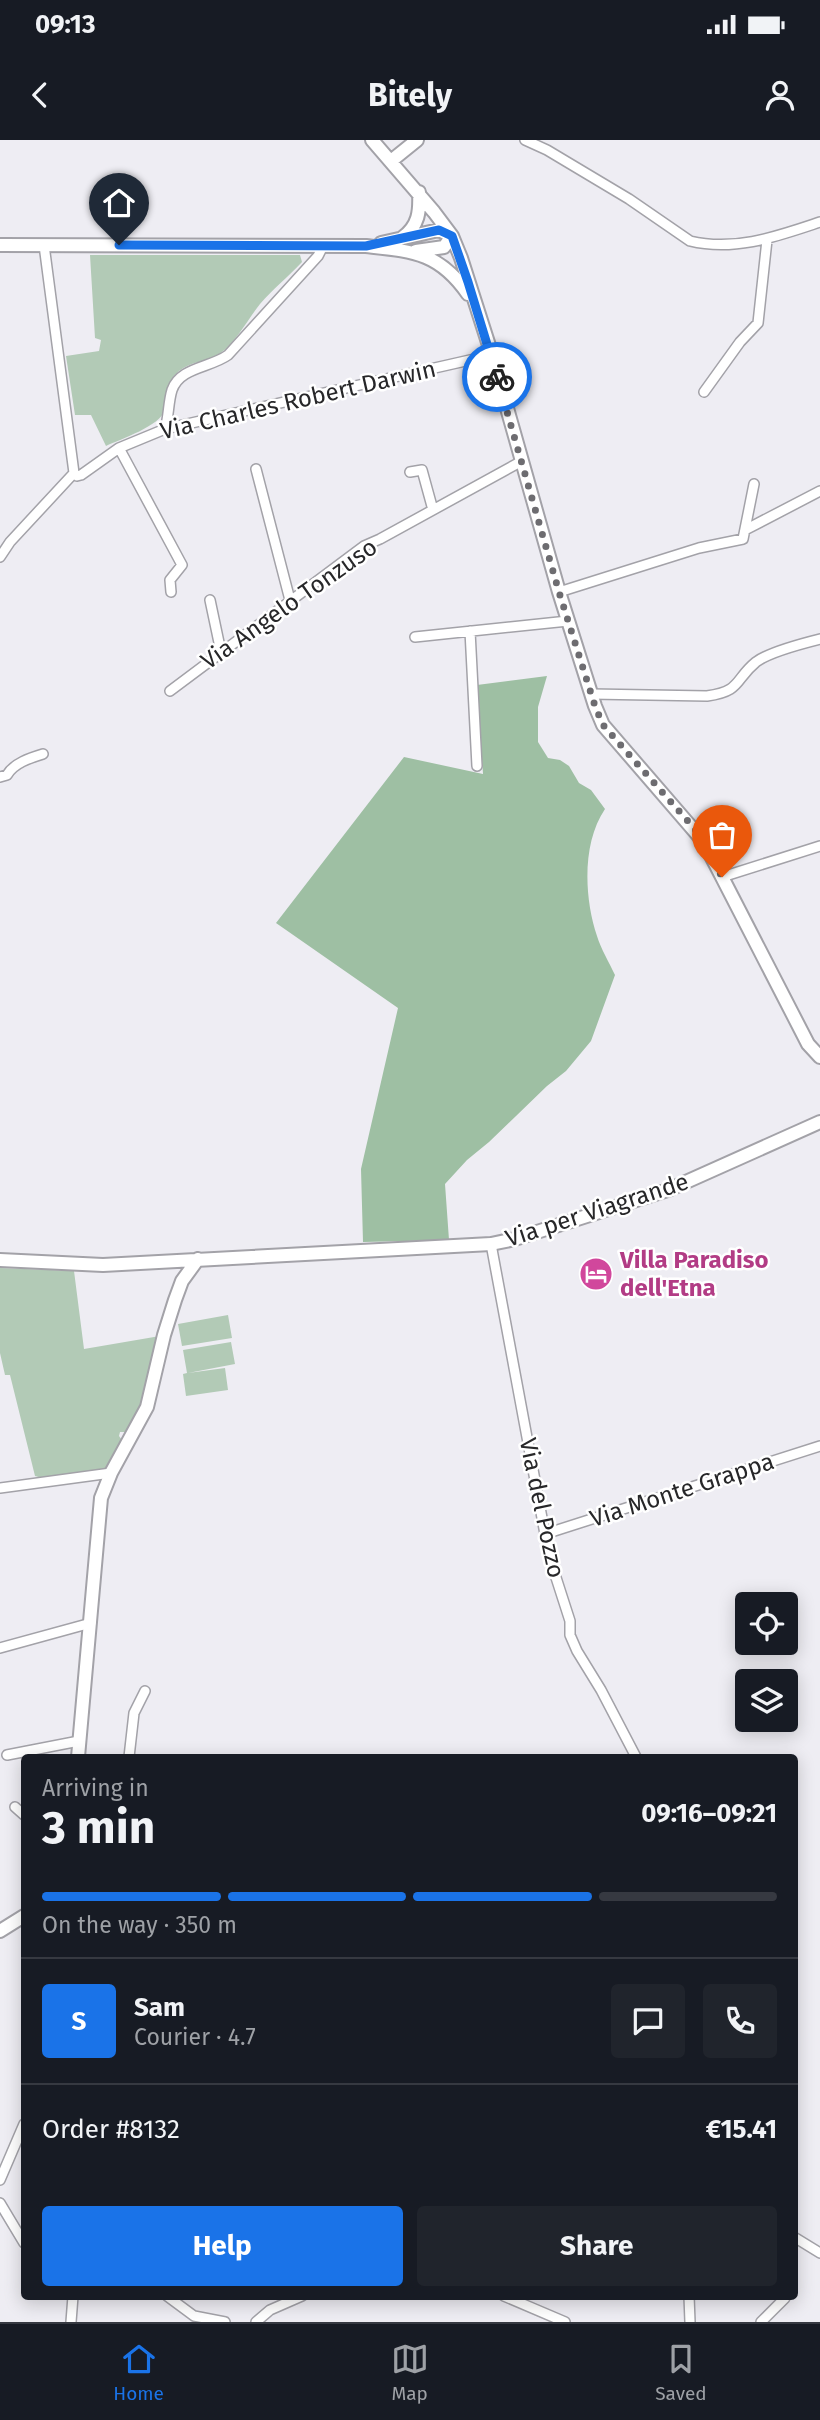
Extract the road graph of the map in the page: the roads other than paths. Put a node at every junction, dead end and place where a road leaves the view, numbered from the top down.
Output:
1 (372, 140) edge
2 (417, 140) edge
3 (525, 140) edge
4 (534, 140) edge
5 (547, 150) junction
6 (391, 161) junction
7 (419, 192) junction
8 (820, 222) edge
9 (452, 236) junction
10 (399, 240) junction
11 (767, 240) junction
12 (0, 245) edge
13 (44, 245) junction
14 (323, 246) junction
15 (366, 246) junction
16 (413, 251) junction
17 (476, 306) junction
18 (492, 355) junction
19 (704, 392) dead end
20 (164, 429) junction
21 (119, 448) junction
22 (522, 461) junction
23 (256, 469) dead end
24 (74, 472) junction
25 (411, 472) dead end
26 (754, 484) dead end
27 (820, 491) edge
28 (433, 510) junction
29 (745, 530) junction
30 (0, 557) edge
31 (171, 592) dead end
32 (559, 592) junction
33 (209, 600) dead end
34 (290, 600) junction
35 (568, 621) junction
36 (470, 631) junction
37 (415, 637) dead end
38 (820, 639) edge
39 (221, 652) junction
40 (170, 691) dead end
41 (591, 694) junction
42 (43, 754) dead end
43 (477, 766) dead end
44 (0, 778) edge
45 (820, 846) edge
46 (722, 877) junction
47 (820, 1057) edge
48 (820, 1122) edge
49 (491, 1244) junction
50 (198, 1259) junction
51 (0, 1260) edge
52 (820, 1446) edge
53 (111, 1473) junction
54 (0, 1488) edge
55 (545, 1534) junction
56 (91, 1623) junction
57 (0, 1648) edge
58 (145, 1691) dead end
59 (79, 1741) junction
60 (78, 1754) edge
61 (129, 1754) edge
62 (634, 1754) edge
63 (7, 1755) dead end
64 (15, 1807) dead end
65 (21, 1812) edge
66 (21, 1918) edge
67 (0, 1931) edge
68 (21, 2131) edge
69 (0, 2180) edge
70 (0, 2203) edge
71 (21, 2238) edge
72 (798, 2239) edge
73 (820, 2253) edge
74 (73, 2300) edge
75 (172, 2300) edge
76 (293, 2300) edge
77 (513, 2300) edge
78 (689, 2300) edge
79 (783, 2300) edge
80 (71, 2322) edge
81 (225, 2322) edge
82 (256, 2322) edge
83 (565, 2322) edge
84 (690, 2322) edge
85 (761, 2322) edge

1 - 6 main road
2 - 6 main road
3 - 5 street
4 - 5 street
5 - 11 street
6 - 7 main road
7 - 9 main road
7 - 10 main road
8 - 11 street
9 - 10 main road
9 - 16 main road
9 - 17 main road
10 - 15 main road
11 - 19 street
12 - 13 main road
13 - 14 main road
13 - 24 street
14 - 15 main road
14 - 20 street
15 - 16 main road
16 - 17 main road
17 - 18 main road
18 - 20 street, Via Charles Robert Darwin
18 - 22 main road
20 - 21 street, Via Charles Robert Darwin
21 - 24 street, Via Charles Robert Darwin
21 - 31 street
22 - 28 street, Via Angelo Tonzuso
22 - 32 main road
23 - 34 street
24 - 30 street
25 - 28 street
26 - 29 street
27 - 29 street
28 - 34 street, Via Angelo Tonzuso
29 - 32 street
32 - 35 main road
33 - 39 street
34 - 39 street, Via Angelo Tonzuso
35 - 36 street
35 - 41 main road
36 - 37 street
36 - 43 street
38 - 41 street
39 - 40 street, Via Angelo Tonzuso
41 - 46 main road
42 - 44 street
45 - 46 street
46 - 47 main road
48 - 49 main road, Via per Viagrande
49 - 50 main road, Via per Viagrande
49 - 55 street, Via del Pozzo
50 - 51 main road, Via per Viagrande
50 - 53 main road
52 - 55 street, Via Monte Grappa
53 - 54 street
53 - 56 main road
55 - 62 street, Via del Pozzo
56 - 57 street
56 - 59 main road
58 - 61 street
59 - 60 main road
59 - 63 street
64 - 65 street
66 - 67 main road
68 - 69 street
70 - 71 street
72 - 73 street
74 - 80 street
75 - 81 street
76 - 82 street
77 - 83 street
78 - 84 street
79 - 85 street

